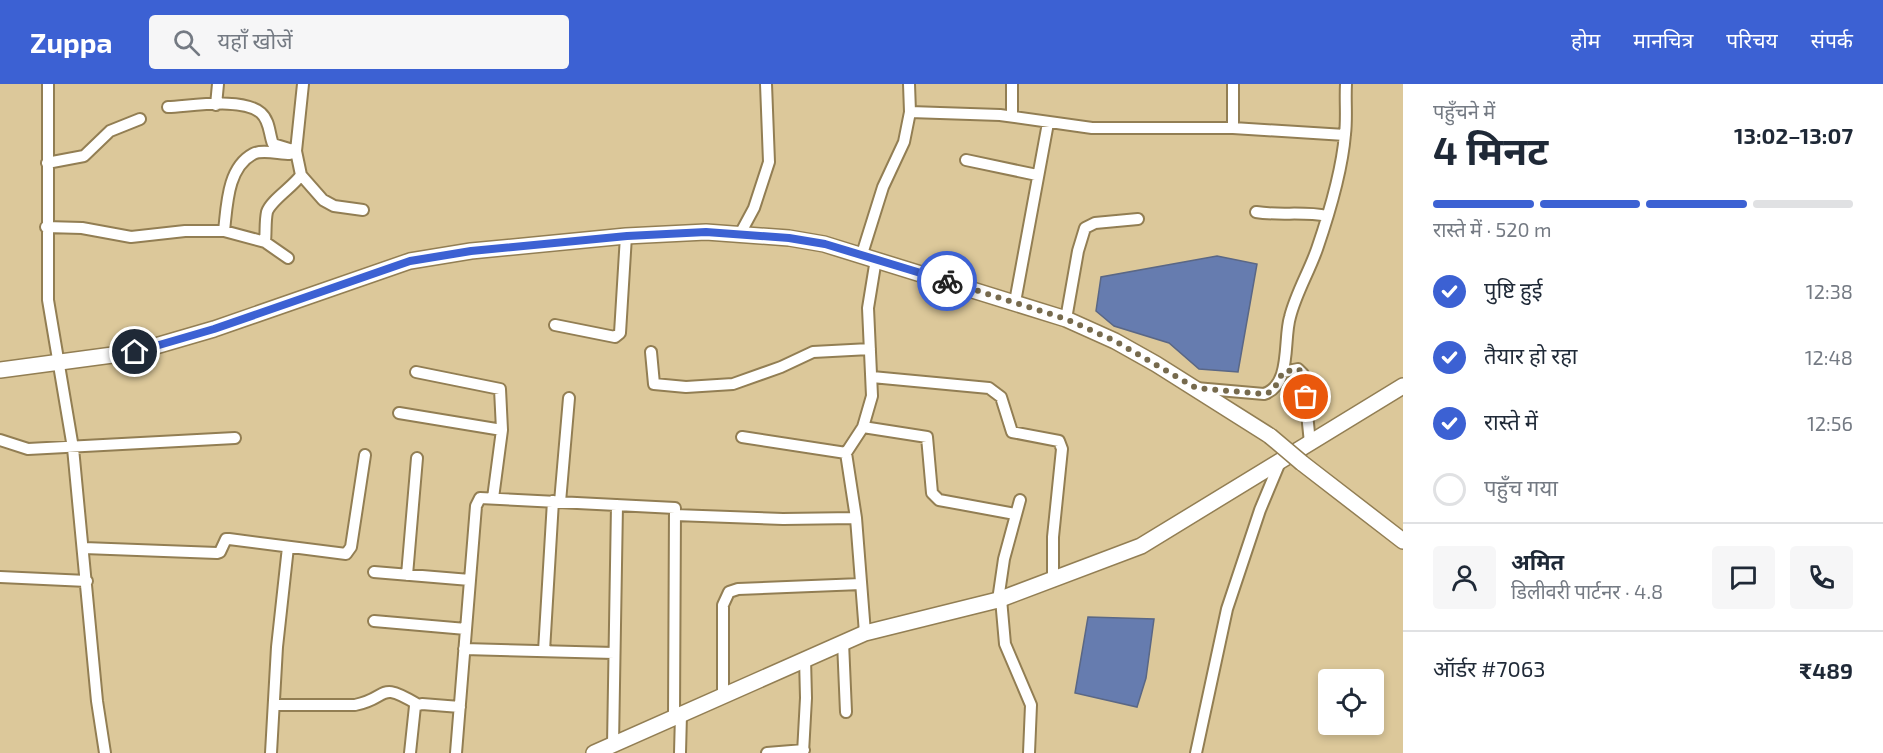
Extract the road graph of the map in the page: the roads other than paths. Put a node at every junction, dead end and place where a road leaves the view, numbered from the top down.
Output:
1 (48, 84) edge
2 (218, 84) edge
3 (303, 84) edge
4 (766, 84) edge
5 (909, 84) edge
6 (1012, 84) edge
7 (1233, 84) edge
8 (1346, 84) edge
9 (216, 105) junction
10 (168, 107) dead end
11 (910, 112) junction
12 (1012, 117) junction
13 (140, 119) dead end
14 (1048, 123) junction
15 (1233, 128) junction
16 (1345, 135) junction
17 (296, 153) junction
18 (966, 160) dead end
19 (47, 162) junction
20 (301, 175) junction
21 (1037, 175) junction
22 (363, 210) dead end
23 (1256, 213) dead end
24 (1327, 216) junction
25 (1138, 219) dead end
26 (46, 227) junction
27 (224, 231) junction
28 (740, 234) junction
29 (627, 236) junction
30 (265, 242) junction
31 (869, 256) junction
32 (288, 258) dead end
33 (1015, 302) junction
34 (1066, 319) junction
35 (555, 325) dead end
36 (870, 349) junction
37 (651, 352) dead end
38 (59, 362) junction
39 (0, 370) edge
40 (416, 372) dead end
41 (1283, 372) junction
42 (872, 377) junction
43 (1403, 386) edge
44 (1196, 388) junction
45 (569, 398) dead end
46 (399, 413) dead end
47 (863, 427) junction
48 (502, 430) junction
49 (742, 437) dead end
50 (235, 438) dead end
51 (0, 440) edge
52 (1310, 443) junction
53 (73, 448) junction
54 (846, 453) junction
55 (365, 455) dead end
56 (417, 458) dead end
57 (1280, 462) junction
58 (494, 498) junction
59 (1020, 500) dead end
60 (557, 502) junction
61 (617, 505) junction
62 (1015, 514) junction
63 (675, 515) junction
64 (856, 518) junction
65 (1403, 541) edge
66 (288, 547) junction
67 (84, 548) junction
68 (374, 572) dead end
69 (407, 575) junction
70 (0, 577) edge
71 (470, 580) junction
72 (87, 581) junction
73 (1053, 581) junction
74 (861, 584) junction
75 (1000, 599) junction
76 (374, 621) dead end
77 (466, 629) junction
78 (865, 633) junction
79 (843, 642) junction
80 (464, 649) junction
81 (544, 651) junction
82 (614, 653) junction
83 (805, 658) junction
84 (723, 694) junction
85 (417, 704) junction
86 (273, 705) junction
87 (459, 707) junction
88 (846, 712) dead end
89 (677, 715) junction
90 (612, 745) junction
91 (803, 751) edge
92 (105, 753) edge
93 (271, 753) edge
94 (410, 753) edge
95 (456, 753) edge
96 (594, 753) edge
97 (680, 753) edge
98 (767, 753) edge
99 (1029, 753) edge
100 (1196, 753) edge

1 - 19 street
2 - 9 street
3 - 17 street
4 - 28 street
5 - 11 street
6 - 12 street
7 - 15 street
8 - 16 street
9 - 10 street
9 - 17 street
11 - 12 street
11 - 31 street
12 - 14 street
13 - 19 street
14 - 15 street
14 - 21 street
15 - 16 street
16 - 24 street
17 - 20 street
17 - 27 street
18 - 21 street
19 - 26 street
20 - 22 street
20 - 30 street
21 - 33 street
23 - 24 street
24 - 41 street
25 - 34 street
26 - 27 street
26 - 38 street
27 - 30 street
28 - 29 highway
28 - 31 highway
29 - 35 street
29 - 38 highway
30 - 32 street
31 - 33 highway
31 - 36 street
33 - 34 highway
34 - 44 highway
36 - 37 street
36 - 42 street
38 - 39 highway
38 - 53 street
40 - 48 street
41 - 44 street
41 - 52 street
42 - 47 street
42 - 73 street
43 - 52 highway
44 - 65 highway, bridge
45 - 60 street
46 - 48 street
47 - 54 street
47 - 62 street
48 - 58 street
49 - 54 street
50 - 53 street
51 - 53 street
52 - 57 highway
53 - 67 street
54 - 64 street
55 - 66 street
56 - 69 street
57 - 73 highway
57 - 100 street
58 - 60 street
58 - 71 street
59 - 62 street
60 - 61 street
60 - 81 street
61 - 63 street
61 - 82 street
62 - 75 street
63 - 64 street
63 - 89 street
64 - 74 street
66 - 67 street
66 - 86 street
67 - 72 street
68 - 69 street
69 - 71 street
70 - 72 street
71 - 77 street
72 - 92 street
73 - 75 highway
74 - 78 street
74 - 84 street
75 - 78 highway
75 - 99 street
76 - 77 street
77 - 80 street
78 - 79 highway
79 - 83 highway
79 - 88 street
80 - 81 street
80 - 87 street
81 - 82 street
82 - 90 street
83 - 84 highway
83 - 91 street
84 - 89 highway
85 - 86 street
85 - 87 street
85 - 94 street
86 - 93 street
87 - 95 street
89 - 90 highway
89 - 97 street
90 - 96 highway
91 - 98 street

